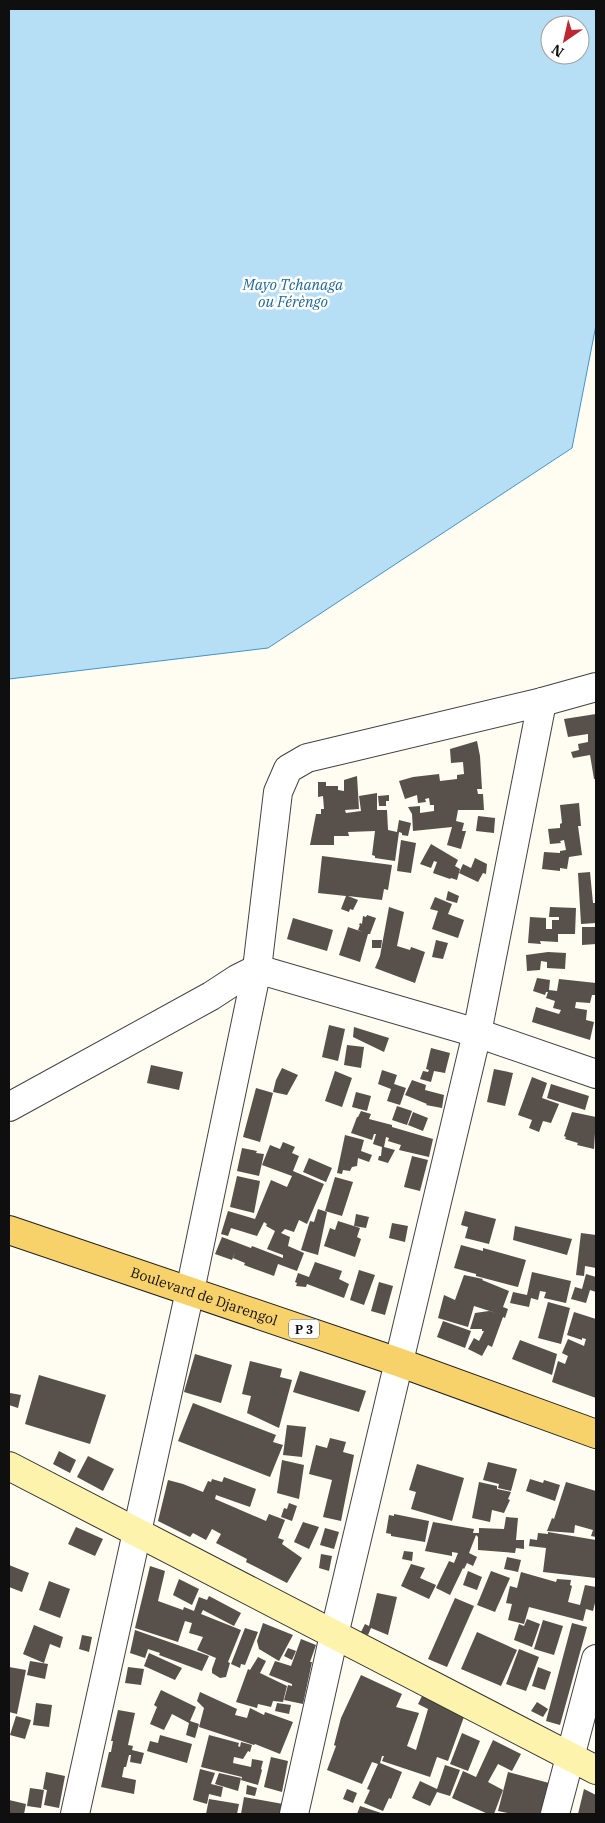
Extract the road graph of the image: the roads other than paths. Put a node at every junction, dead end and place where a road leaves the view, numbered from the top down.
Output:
1 (596, 687) edge
2 (542, 702) junction
3 (256, 969) junction
4 (477, 1033) junction
5 (596, 1074) edge
6 (9, 1107) edge
7 (9, 1230) edge
8 (190, 1290) junction
9 (398, 1362) junction
10 (596, 1434) edge
11 (9, 1466) edge
12 (137, 1531) junction
13 (334, 1635) junction
14 (596, 1659) edge
15 (570, 1756) junction
16 (596, 1770) edge
17 (75, 1814) edge
18 (294, 1814) edge
19 (555, 1814) edge

1 - 2 street
2 - 3 street
2 - 4 street
3 - 4 street
3 - 6 street
3 - 8 street
4 - 5 street
4 - 9 street
7 - 8 main road, Boulevard de Djarengol / P 3
8 - 9 main road, Boulevard de Djarengol / P 3
8 - 12 street
9 - 10 main road, Boulevard de Djarengol / P 3
9 - 13 street
11 - 12 main road
12 - 13 main road
12 - 17 street
13 - 15 main road
13 - 18 street
14 - 15 street
15 - 16 main road
15 - 19 street

